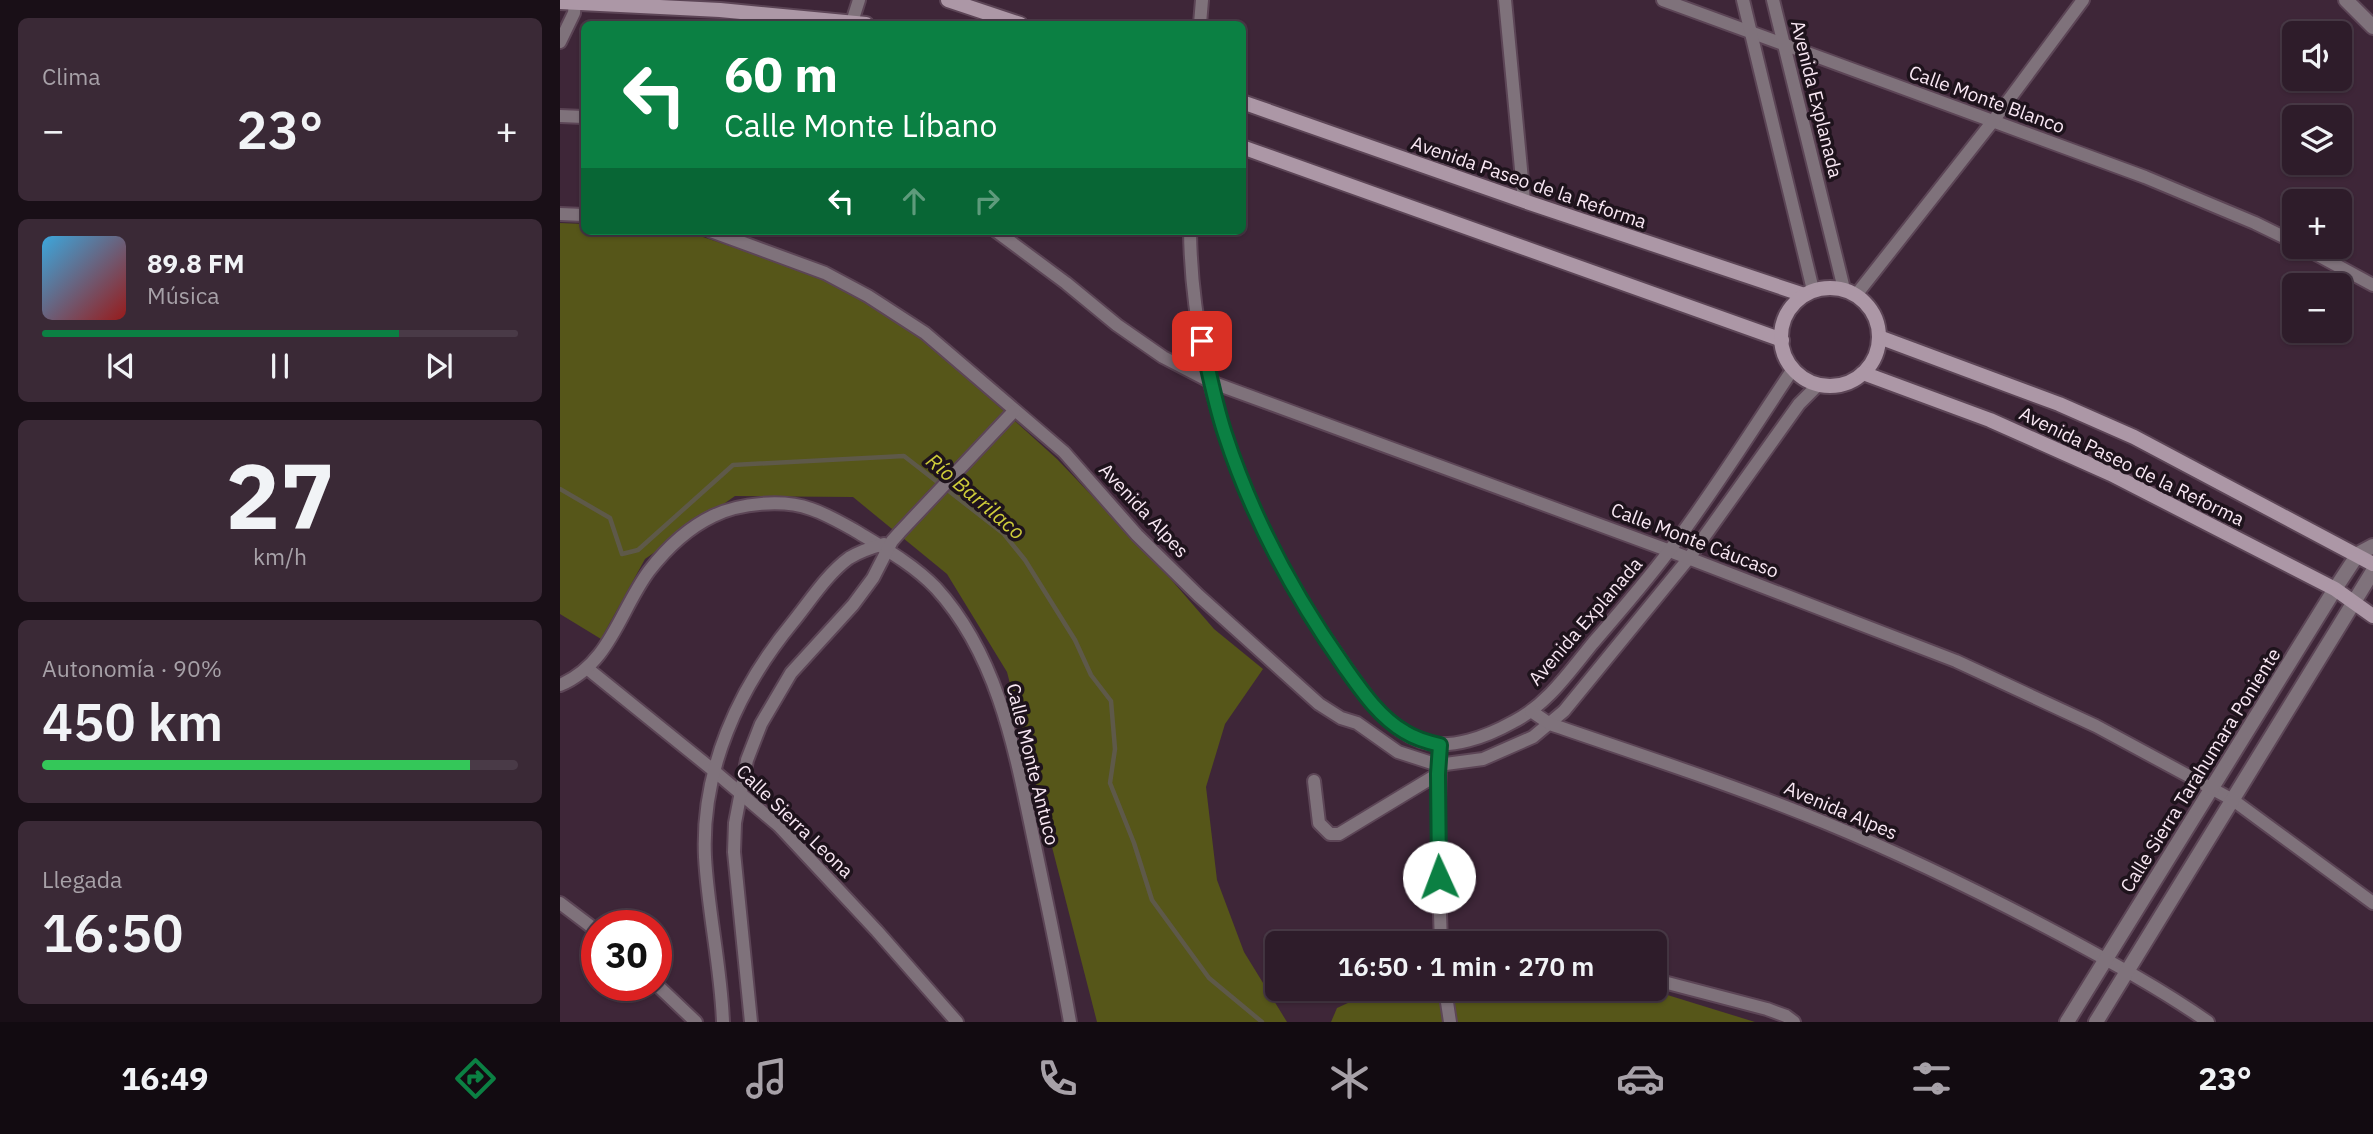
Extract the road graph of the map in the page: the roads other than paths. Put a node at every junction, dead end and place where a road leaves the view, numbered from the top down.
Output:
1 (859, 0) edge
2 (948, 0) edge
3 (1202, 0) edge
4 (1505, 0) edge
5 (1662, 0) edge
6 (1744, 0) edge
7 (1773, 0) edge
8 (2082, 0) edge
9 (2346, 0) edge
10 (592, 1) edge
11 (560, 2) edge
12 (575, 5) edge
13 (838, 21) edge
14 (859, 21) edge
15 (1011, 21) edge
16 (1200, 21) edge
17 (2373, 27) edge
18 (1751, 32) junction
19 (560, 42) edge
20 (1782, 44) junction
21 (1246, 103) edge
22 (560, 116) edge
23 (581, 117) edge
24 (1993, 121) junction
25 (1246, 148) edge
26 (1524, 201) junction
27 (560, 215) edge
28 (581, 215) edge
29 (721, 235) edge
30 (1001, 235) edge
31 (1190, 235) edge
32 (2282, 236) edge
33 (2325, 259) edge
34 (2373, 285) edge
35 (1850, 292) junction
36 (1809, 293) junction
37 (1879, 337) junction
38 (1782, 340) junction
39 (1793, 369) junction
40 (1863, 373) junction
41 (1211, 382) junction
42 (1819, 384) junction
43 (1014, 411) junction
44 (890, 542) junction
45 (2373, 546) edge
46 (1670, 551) junction
47 (2358, 554) junction
48 (1689, 558) junction
49 (2373, 564) edge
50 (2373, 571) edge
51 (2335, 589) junction
52 (2353, 602) junction
53 (2373, 616) edge
54 (588, 669) junction
55 (560, 684) edge
56 (1377, 707) junction
57 (1531, 710) junction
58 (1357, 723) junction
59 (1550, 724) junction
60 (1440, 745) junction
61 (713, 769) junction
62 (1438, 769) junction
63 (1314, 781) dead end
64 (2212, 786) junction
65 (740, 795) junction
66 (2233, 800) junction
67 (560, 902) edge
68 (2373, 903) edge
69 (581, 918) edge
70 (1441, 931) edge
71 (2105, 959) junction
72 (2127, 972) junction
73 (1667, 983) edge
74 (672, 999) edge
75 (1447, 1001) edge
76 (696, 1022) edge
77 (723, 1022) edge
78 (751, 1022) edge
79 (957, 1022) edge
80 (1070, 1022) edge
81 (1450, 1022) edge
82 (1794, 1022) edge
83 (2067, 1022) edge
84 (2096, 1022) edge
85 (2208, 1022) edge

1 - 14 street
2 - 15 main road
3 - 16 street
4 - 26 street
5 - 18 street, Calle Monte Blanco
6 - 18 street
7 - 20 street, Avenida Explanada
8 - 24 street
9 - 17 street
10 - 12 main road
10 - 13 main road
11 - 12 main road
12 - 19 street
18 - 20 street, Calle Monte Blanco
18 - 36 street
20 - 24 street, Calle Monte Blanco
20 - 35 street, Avenida Explanada
21 - 26 main road, Avenida Paseo de la Reforma
22 - 23 street
24 - 32 street, Calle Monte Blanco
24 - 35 street
25 - 38 main road
26 - 36 main road, Avenida Paseo de la Reforma
27 - 28 street
29 - 43 street, Avenida Alpes
30 - 41 street, Calle Monte Cáucaso
31 - 41 street
33 - 34 street
35 - 36 main road
35 - 37 main road
36 - 38 main road
37 - 40 main road
37 - 47 main road, Avenida Paseo de la Reforma
38 - 39 main road
39 - 42 main road
39 - 46 street, Avenida Explanada
40 - 42 main road
40 - 51 main road, Avenida Paseo de la Reforma
41 - 46 street, Calle Monte Cáucaso
41 - 56 street
42 - 48 street, Avenida Explanada
43 - 44 street
43 - 58 street, Avenida Alpes
44 - 54 street, Calle Monte Antuco
44 - 61 street
44 - 65 street
44 - 80 street, Calle Monte Antuco
45 - 47 street, Calle Sierra Tarahumara Poniente
46 - 48 street, Calle Monte Cáucaso
46 - 57 street, Avenida Explanada
47 - 49 main road, Avenida Paseo de la Reforma
47 - 51 street, Calle Sierra Tarahumara Poniente
48 - 59 street, Avenida Explanada
48 - 64 street, Calle Monte Cáucaso
50 - 52 street
51 - 52 main road, Avenida Paseo de la Reforma
51 - 64 street, Calle Sierra Tarahumara Poniente
52 - 53 main road, Avenida Paseo de la Reforma
52 - 66 street
54 - 55 street
54 - 61 street, Calle Sierra Leona
56 - 58 street
56 - 60 street
57 - 59 street, Avenida Alpes
57 - 60 street, Avenida Explanada
58 - 62 street, Avenida Alpes
59 - 62 street, Avenida Alpes
59 - 71 street, Avenida Alpes
60 - 62 street
61 - 65 street, Calle Sierra Leona
61 - 77 street
62 - 63 street
62 - 70 street
64 - 66 street, Calle Monte Cáucaso
64 - 71 street, Calle Sierra Tarahumara Poniente
65 - 78 street
65 - 79 street, Calle Sierra Leona
66 - 68 street, Calle Monte Cáucaso
66 - 72 street
67 - 69 street
71 - 72 street, Avenida Alpes
71 - 83 street, Calle Sierra Tarahumara Poniente
72 - 84 street
72 - 85 street, Avenida Alpes
73 - 82 street
74 - 76 street
75 - 81 street

